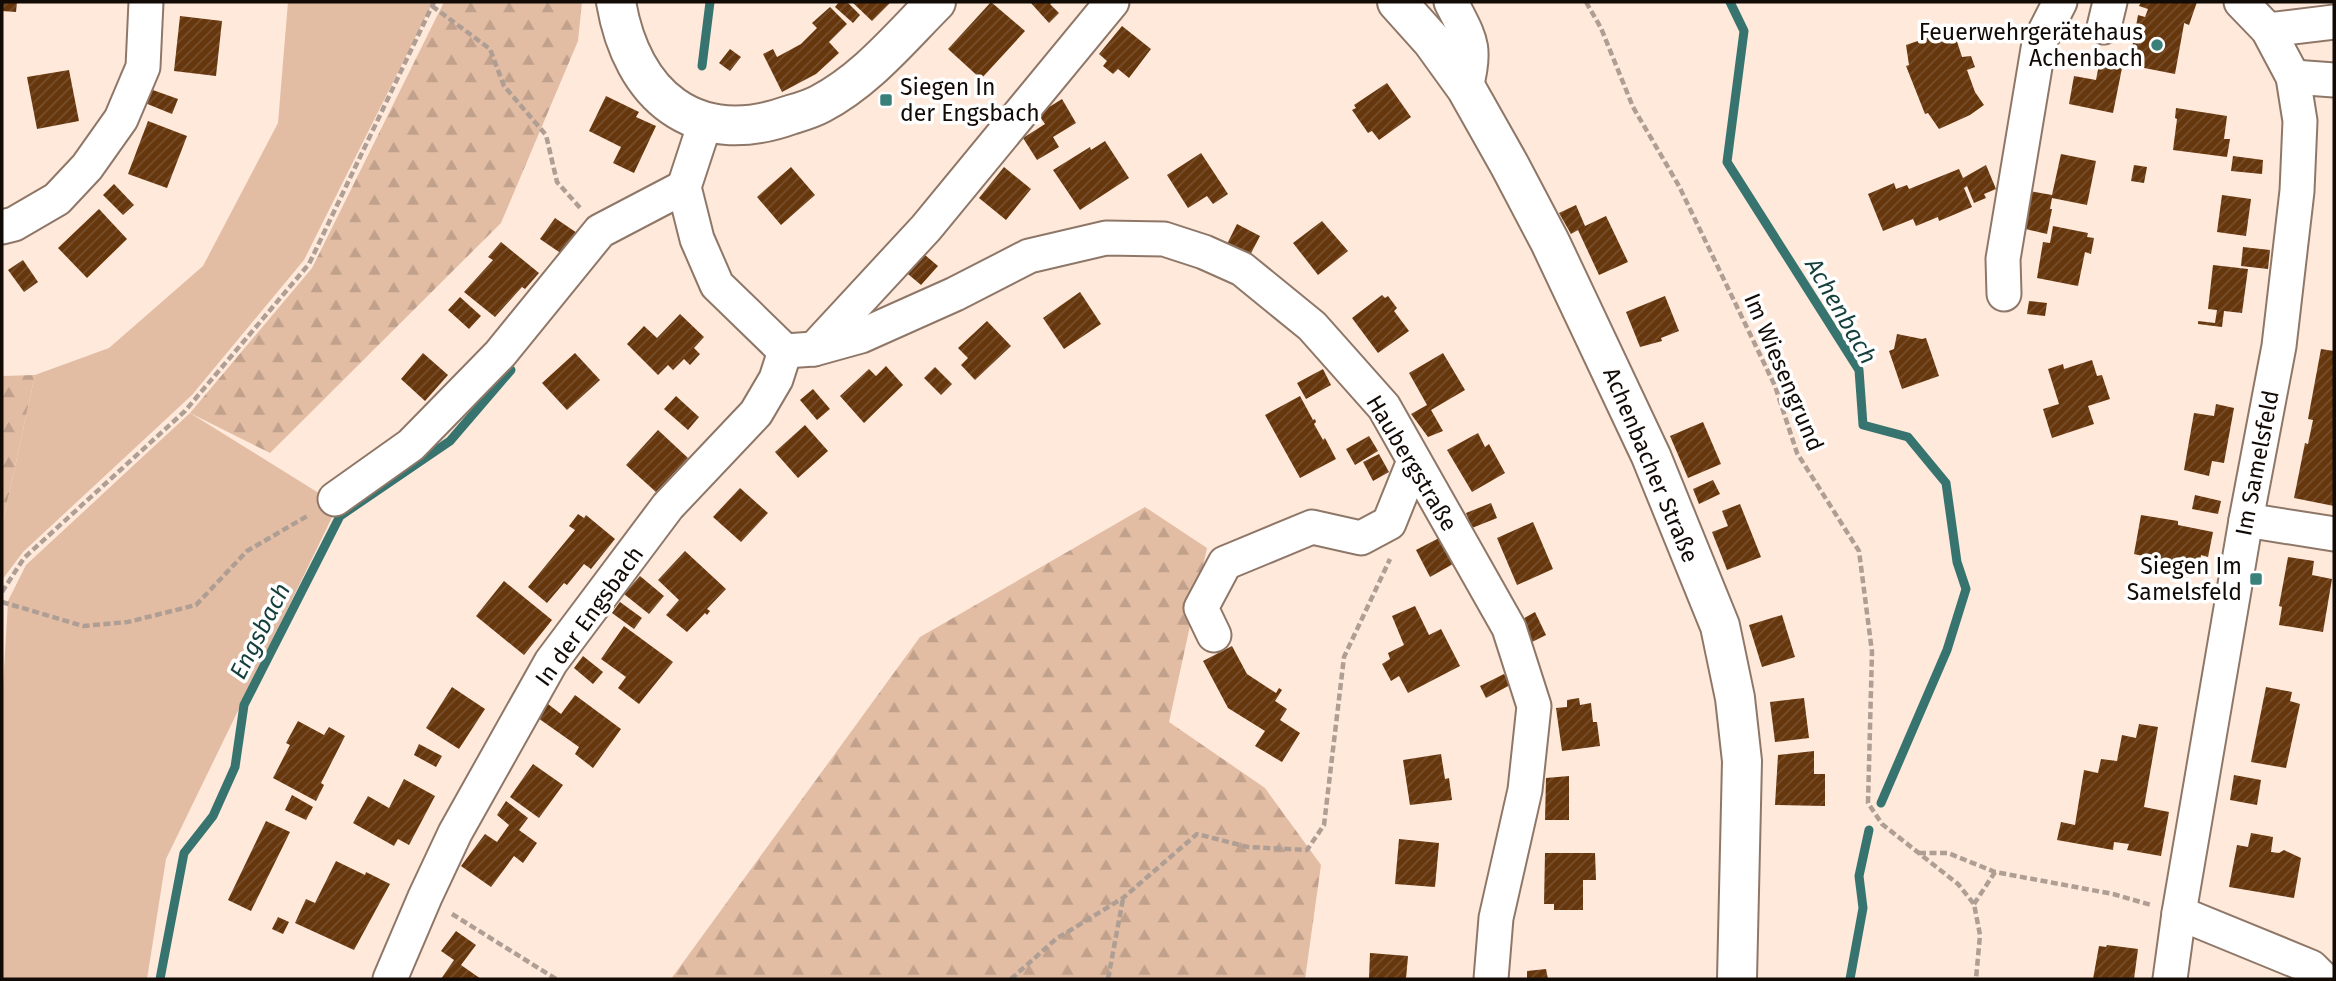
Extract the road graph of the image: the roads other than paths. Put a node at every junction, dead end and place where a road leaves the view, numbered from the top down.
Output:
1 (146, 2) edge
2 (616, 2) edge
3 (936, 2) edge
4 (1112, 2) edge
5 (1397, 2) edge
6 (1451, 2) edge
7 (2060, 2) edge
8 (2241, 2) edge
9 (2334, 22) edge
10 (2268, 30) junction
11 (2292, 77) junction
12 (2334, 80) edge
13 (1465, 88) junction
14 (705, 123) junction
15 (684, 187) junction
16 (2, 227) edge
17 (2004, 294) dead end
18 (799, 350) junction
19 (1414, 461) junction
20 (335, 499) road end
21 (2246, 520) junction
22 (2334, 534) edge
23 (1214, 635) dead end
24 (2179, 913) junction
25 (390, 979) edge
26 (1491, 979) edge
27 (1737, 979) edge
28 (2170, 979) edge
29 (2323, 979) edge

1 - 16 street
2 - 14 main road
3 - 14 main road
4 - 18 street, In der Engsbach
5 - 13 main road, Achenbacher Straße
6 - 13 street
7 - 17 street
8 - 10 street, Im Samelsfeld
9 - 10 street
10 - 11 street, Im Samelsfeld
11 - 12 street
11 - 21 street, Im Samelsfeld
13 - 27 main road, Achenbacher Straße
14 - 15 street
15 - 18 street
15 - 20 street
18 - 19 street, Haubergstraße
18 - 25 street, In der Engsbach
19 - 23 street
19 - 26 street, Haubergstraße
21 - 22 street
21 - 24 street, Im Samelsfeld
24 - 28 street, Im Samelsfeld
24 - 29 street

